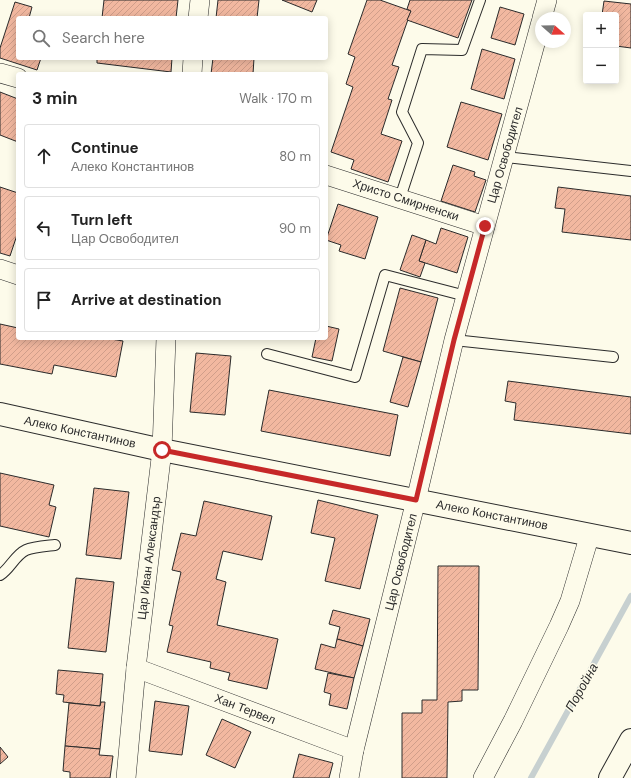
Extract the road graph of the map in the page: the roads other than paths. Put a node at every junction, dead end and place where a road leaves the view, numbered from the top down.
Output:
1 (200, 0) edge
2 (480, 0) edge
3 (198, 16) edge
4 (535, 44) edge
5 (193, 60) edge
6 (0, 72) edge
7 (192, 72) edge
8 (16, 77) edge
9 (505, 157) junction
10 (631, 171) edge
11 (328, 176) edge
12 (400, 198) junction
13 (485, 226) junction
14 (0, 269) edge
15 (16, 274) edge
16 (466, 296) junction
17 (166, 340) edge
18 (454, 340) junction
19 (267, 354) dead end
20 (613, 357) dead end
21 (0, 414) edge
22 (162, 450) junction
23 (416, 500) junction
24 (590, 534) junction
25 (631, 543) edge
26 (55, 545) dead end
27 (0, 574) edge
28 (136, 668) junction
29 (631, 740) edge
30 (354, 750) junction
31 (126, 778) edge
32 (348, 778) edge
33 (482, 778) edge
34 (610, 778) edge

1 - 3 street
2 - 12 lane
4 - 9 street, Цар Освободител
5 - 7 street
6 - 8 street
9 - 10 lane
9 - 13 street, Цар Освободител
11 - 12 street, Христо Смирненски
12 - 13 street, Христо Смирненски
13 - 16 street, Цар Освободител
14 - 15 street
16 - 18 street, Цар Освободител
16 - 19 lane
17 - 22 street, Цар Иван Александър
18 - 20 lane
18 - 23 street, Цар Освободител
21 - 22 main road, Алеко Константинов
22 - 23 main road, Алеко Константинов
22 - 28 street, Цар Иван Александър
23 - 24 main road, Алеко Константинов
23 - 30 street, Цар Освободител
24 - 25 main road, Алеко Константинов
24 - 33 street
26 - 27 lane
28 - 30 street, Хан Тервел
28 - 31 street, Цар Иван Александър
29 - 34 main road
30 - 32 street, Цар Освободител

